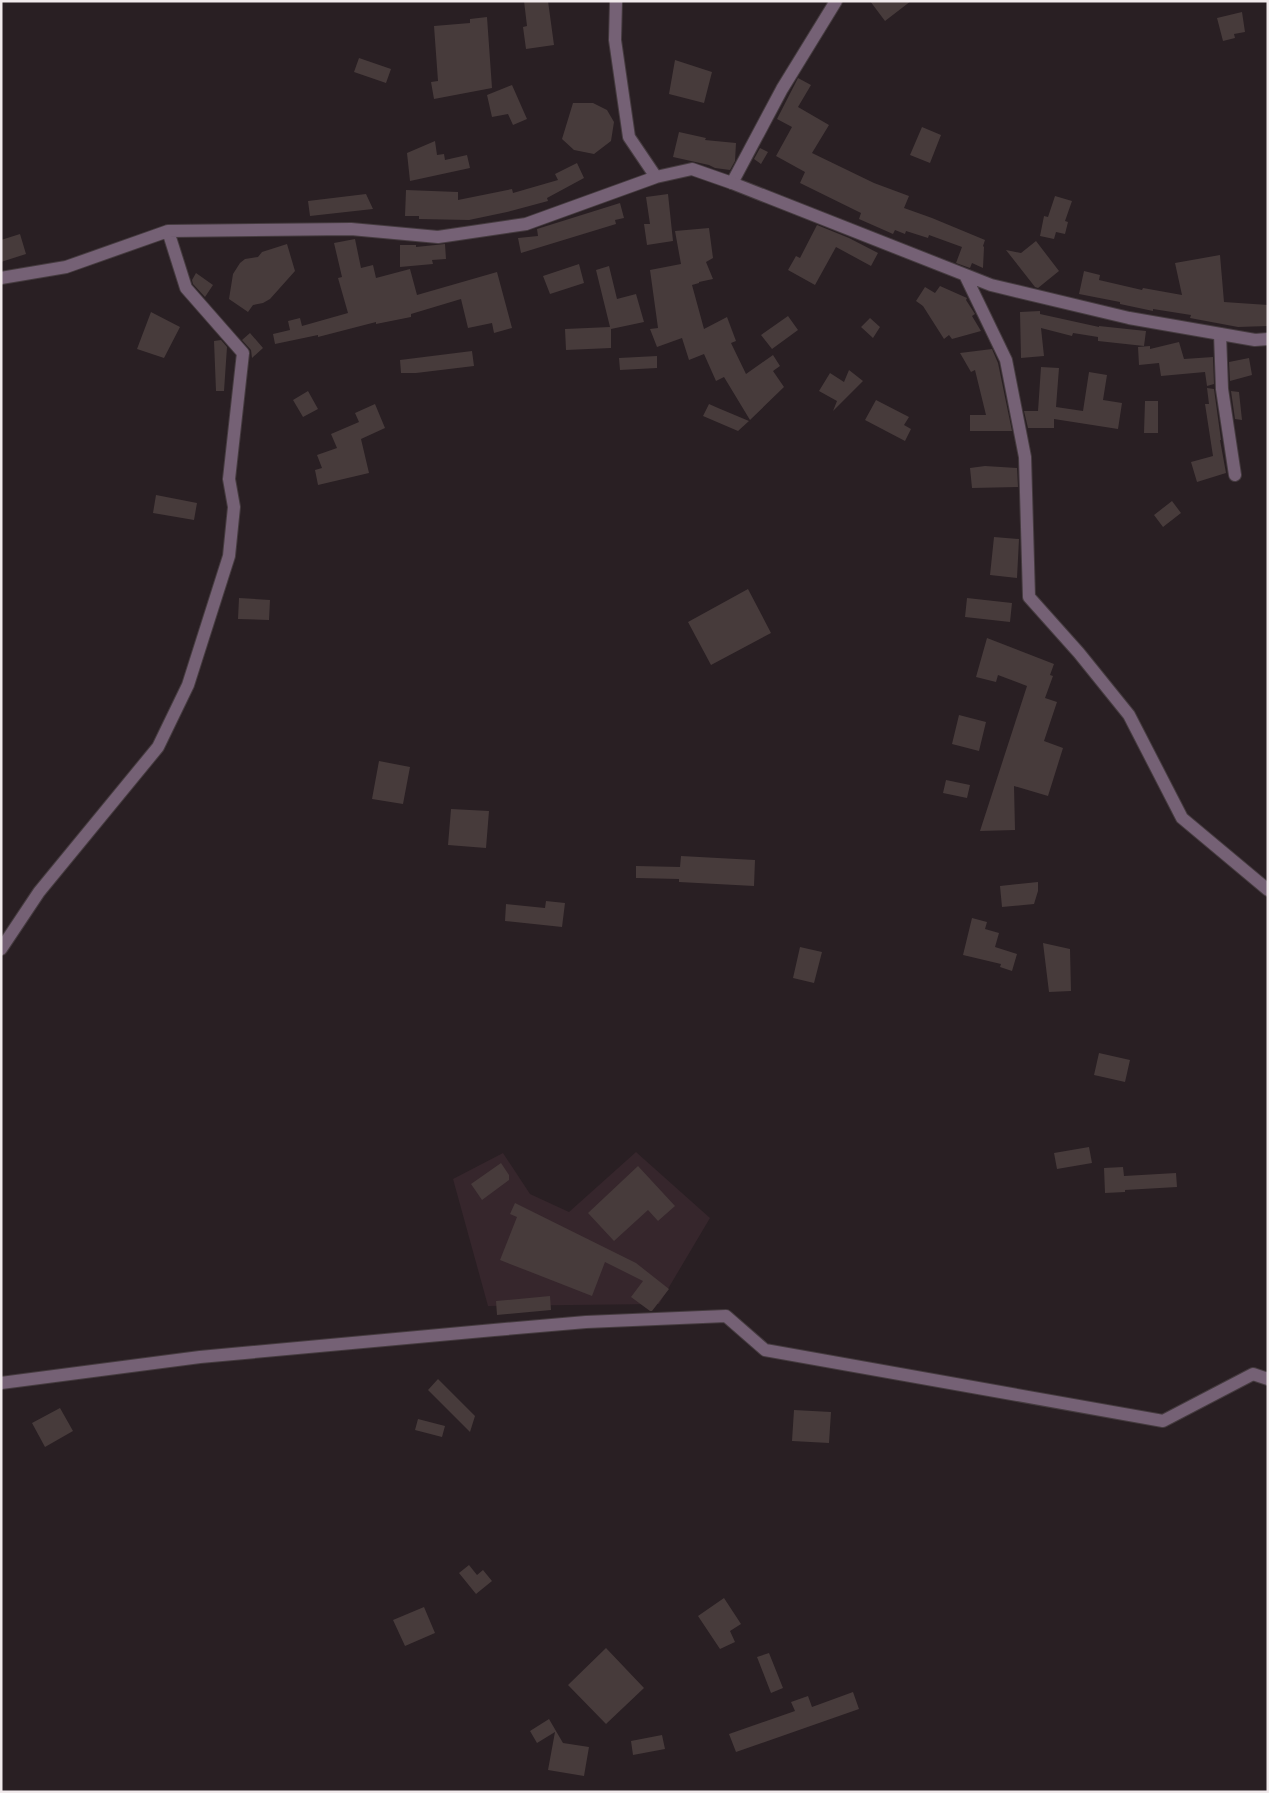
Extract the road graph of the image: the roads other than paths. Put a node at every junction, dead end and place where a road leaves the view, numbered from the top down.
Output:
1 (616, 1) edge
2 (836, 1) edge
3 (656, 178) junction
4 (732, 183) junction
5 (168, 231) junction
6 (965, 275) junction
7 (1, 278) edge
8 (1220, 334) junction
9 (1268, 339) edge
10 (1235, 475) dead end
11 (1268, 890) edge
12 (1, 949) edge
13 (1268, 1379) edge
14 (1, 1382) edge

1 - 3 street
2 - 4 street
3 - 4 street
3 - 5 street
4 - 6 street
5 - 7 street
5 - 12 street
6 - 8 street
6 - 11 street
8 - 9 street
8 - 10 street
13 - 14 street

